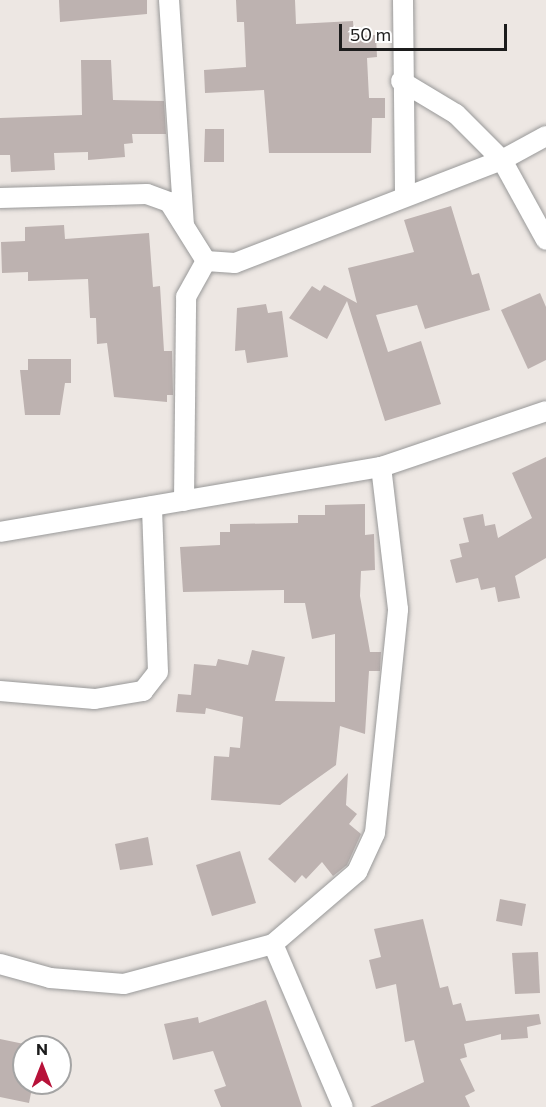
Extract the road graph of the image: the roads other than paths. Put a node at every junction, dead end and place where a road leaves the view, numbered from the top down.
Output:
1 (169, 0) edge
2 (403, 0) edge
3 (401, 81) junction
4 (546, 136) edge
5 (502, 160) junction
6 (405, 195) junction
7 (0, 198) edge
8 (184, 226) junction
9 (546, 240) edge
10 (206, 261) junction
11 (546, 411) edge
12 (381, 467) junction
13 (184, 501) junction
14 (152, 506) junction
15 (0, 532) edge
16 (0, 691) edge
17 (273, 944) junction
18 (0, 964) edge
19 (343, 1107) edge

1 - 8 street
2 - 3 street
3 - 5 street
3 - 6 street
4 - 5 street
5 - 6 street
5 - 9 street
6 - 10 street
7 - 8 street
8 - 10 street
10 - 13 street
11 - 12 street
12 - 13 street
12 - 17 street
13 - 14 street
14 - 15 street
14 - 16 street
17 - 18 street
17 - 19 street

